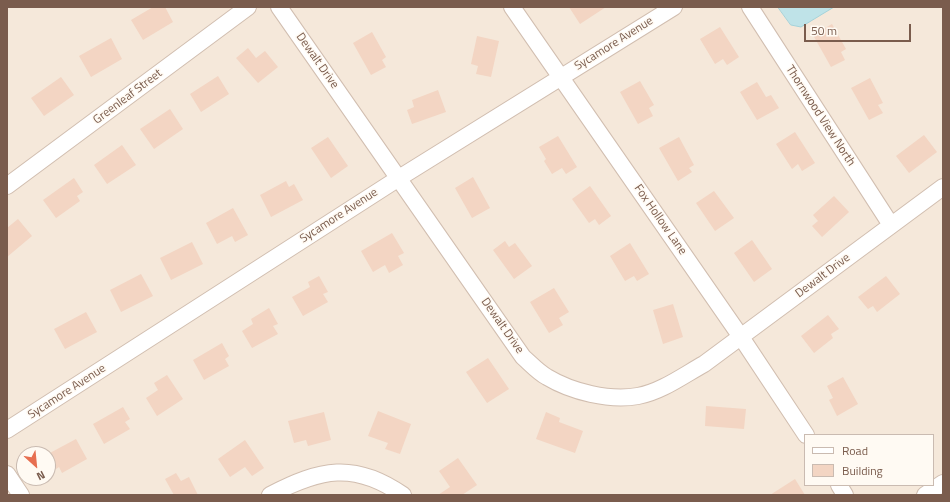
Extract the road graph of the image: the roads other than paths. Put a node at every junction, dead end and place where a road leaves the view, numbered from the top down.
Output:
1 (248, 7) edge
2 (279, 7) edge
3 (512, 7) edge
4 (674, 7) edge
5 (750, 7) edge
6 (560, 77) junction
7 (399, 178) junction
8 (7, 186) edge
9 (943, 187) edge
10 (891, 225) junction
11 (741, 337) junction
12 (7, 430) edge
13 (805, 434) edge
14 (7, 474) edge
15 (943, 483) edge
16 (840, 486) edge
17 (21, 495) edge
18 (270, 495) edge
19 (403, 495) edge
20 (845, 495) edge
21 (925, 495) edge

1 - 8 street, Greenleaf Street
2 - 7 street, Dewalt Drive
3 - 6 street, Fox Hollow Lane
4 - 6 street, Sycamore Avenue
5 - 10 street, Thornwood View North
6 - 7 street, Sycamore Avenue
6 - 11 street, Fox Hollow Lane
7 - 11 street, Dewalt Drive
7 - 12 street, Sycamore Avenue
9 - 10 street, Dewalt Drive
10 - 11 street, Dewalt Drive
11 - 13 street, Fox Hollow Lane
14 - 17 street
15 - 21 street
16 - 20 street
18 - 19 street

